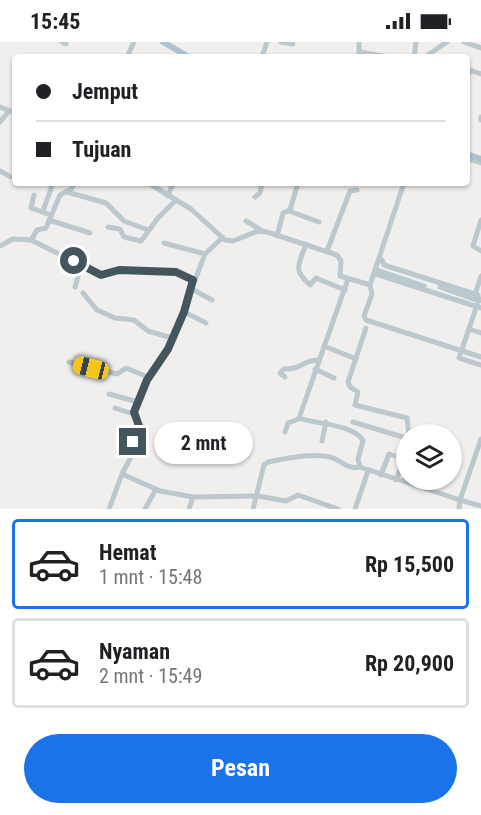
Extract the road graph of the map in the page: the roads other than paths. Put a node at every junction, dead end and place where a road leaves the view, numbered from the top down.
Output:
1 (163, 42) edge
2 (281, 42) edge
3 (359, 42) edge
4 (447, 42) edge
5 (464, 42) edge
6 (293, 44) dead end
7 (481, 48) edge
8 (184, 54) edge
9 (359, 54) edge
10 (432, 54) edge
11 (0, 107) edge
12 (12, 112) edge
13 (0, 122) edge
14 (0, 171) edge
15 (11, 177) dead end
16 (52, 186) edge
17 (72, 186) edge
18 (261, 186) edge
19 (297, 186) edge
20 (404, 186) edge
21 (404, 186) edge
22 (171, 190) edge
23 (357, 190) dead end
24 (67, 192) junction
25 (34, 195) dead end
26 (255, 197) dead end
27 (176, 200) junction
28 (43, 211) junction
29 (289, 211) junction
30 (50, 218) junction
31 (481, 220) edge
32 (124, 221) junction
33 (246, 221) dead end
34 (319, 222) dead end
35 (108, 227) dead end
36 (120, 229) junction
37 (148, 230) junction
38 (263, 231) junction
39 (90, 233) dead end
40 (277, 236) junction
41 (222, 238) junction
42 (31, 240) junction
43 (164, 243) dead end
44 (306, 244) junction
45 (0, 246) edge
46 (327, 251) junction
47 (481, 252) edge
48 (205, 254) junction
49 (81, 265) junction
50 (377, 270) junction
51 (481, 276) edge
52 (348, 279) junction
53 (193, 280) junction
54 (370, 285) junction
55 (75, 287) dead end
56 (190, 288) junction
57 (345, 290) junction
58 (83, 293) dead end
59 (212, 300) dead end
60 (478, 302) edge
61 (184, 312) junction
62 (206, 323) dead end
63 (366, 328) dead end
64 (469, 329) junction
65 (481, 333) edge
66 (172, 338) junction
67 (324, 346) junction
68 (462, 351) junction
69 (481, 357) edge
70 (356, 359) junction
71 (318, 360) junction
72 (69, 362) dead end
73 (481, 365) edge
74 (315, 369) junction
75 (285, 376) dead end
76 (148, 377) junction
77 (334, 378) dead end
78 (109, 394) dead end
79 (138, 402) junction
80 (115, 408) dead end
81 (133, 414) junction
82 (299, 418) junction
83 (326, 422) junction
84 (353, 422) dead end
85 (408, 424) edge
86 (285, 432) dead end
87 (396, 435) edge
88 (481, 439) edge
89 (322, 441) dead end
90 (396, 454) edge
91 (474, 457) junction
92 (481, 459) edge
93 (360, 467) junction
94 (368, 471) junction
95 (122, 474) junction
96 (381, 475) junction
97 (396, 480) edge
98 (156, 489) junction
99 (428, 490) edge
100 (258, 496) junction
101 (193, 497) junction
102 (460, 500) junction
103 (481, 507) edge
104 (330, 508) edge
105 (109, 509) edge
106 (145, 509) edge
107 (189, 509) edge
108 (253, 509) edge
109 (339, 509) edge
110 (355, 509) edge
111 (459, 509) edge

1 - 8 main road
2 - 6 street
3 - 9 street
4 - 10 street
5 - 7 street
11 - 12 street
12 - 13 street
14 - 15 street
16 - 28 street
17 - 24 street
18 - 26 street
19 - 29 street
20 - 50 street
21 - 60 street
22 - 27 street
23 - 46 street
24 - 30 street
24 - 32 street
25 - 28 street
27 - 37 street
27 - 41 street
28 - 30 street
29 - 34 street
29 - 40 street
30 - 39 street
30 - 42 street
31 - 47 street
32 - 36 street
32 - 37 street
33 - 38 street
35 - 36 street
36 - 37 street
38 - 40 street
38 - 41 street
40 - 44 street
41 - 48 street
42 - 45 street
42 - 49 street
43 - 48 street
44 - 46 street
44 - 57 street
46 - 52 street
48 - 53 street
49 - 53 street
49 - 55 street
50 - 54 street
50 - 60 street
51 - 60 street
52 - 54 street
52 - 57 street
53 - 56 street
54 - 68 street
56 - 59 street
56 - 61 street
57 - 67 street
58 - 66 street
60 - 64 street
61 - 62 street
61 - 66 street
63 - 70 street
64 - 65 street
64 - 68 street
66 - 76 street
67 - 70 street
67 - 71 street
68 - 69 street
68 - 73 street
70 - 85 street
71 - 74 street
71 - 75 street
72 - 76 street
74 - 77 street
74 - 82 street
76 - 79 street
78 - 79 street
79 - 81 street
80 - 81 street
81 - 95 street
82 - 83 street
82 - 86 street
83 - 89 street
83 - 93 street
84 - 87 street
88 - 91 street
90 - 96 street
91 - 92 street
91 - 102 street
93 - 94 street
93 - 100 street
94 - 96 street
94 - 110 street
95 - 98 street
95 - 105 street
96 - 97 street
98 - 101 street
98 - 106 street
99 - 102 street
100 - 101 street
100 - 104 street
100 - 108 street
101 - 107 street
102 - 103 street
102 - 111 street
104 - 109 street

